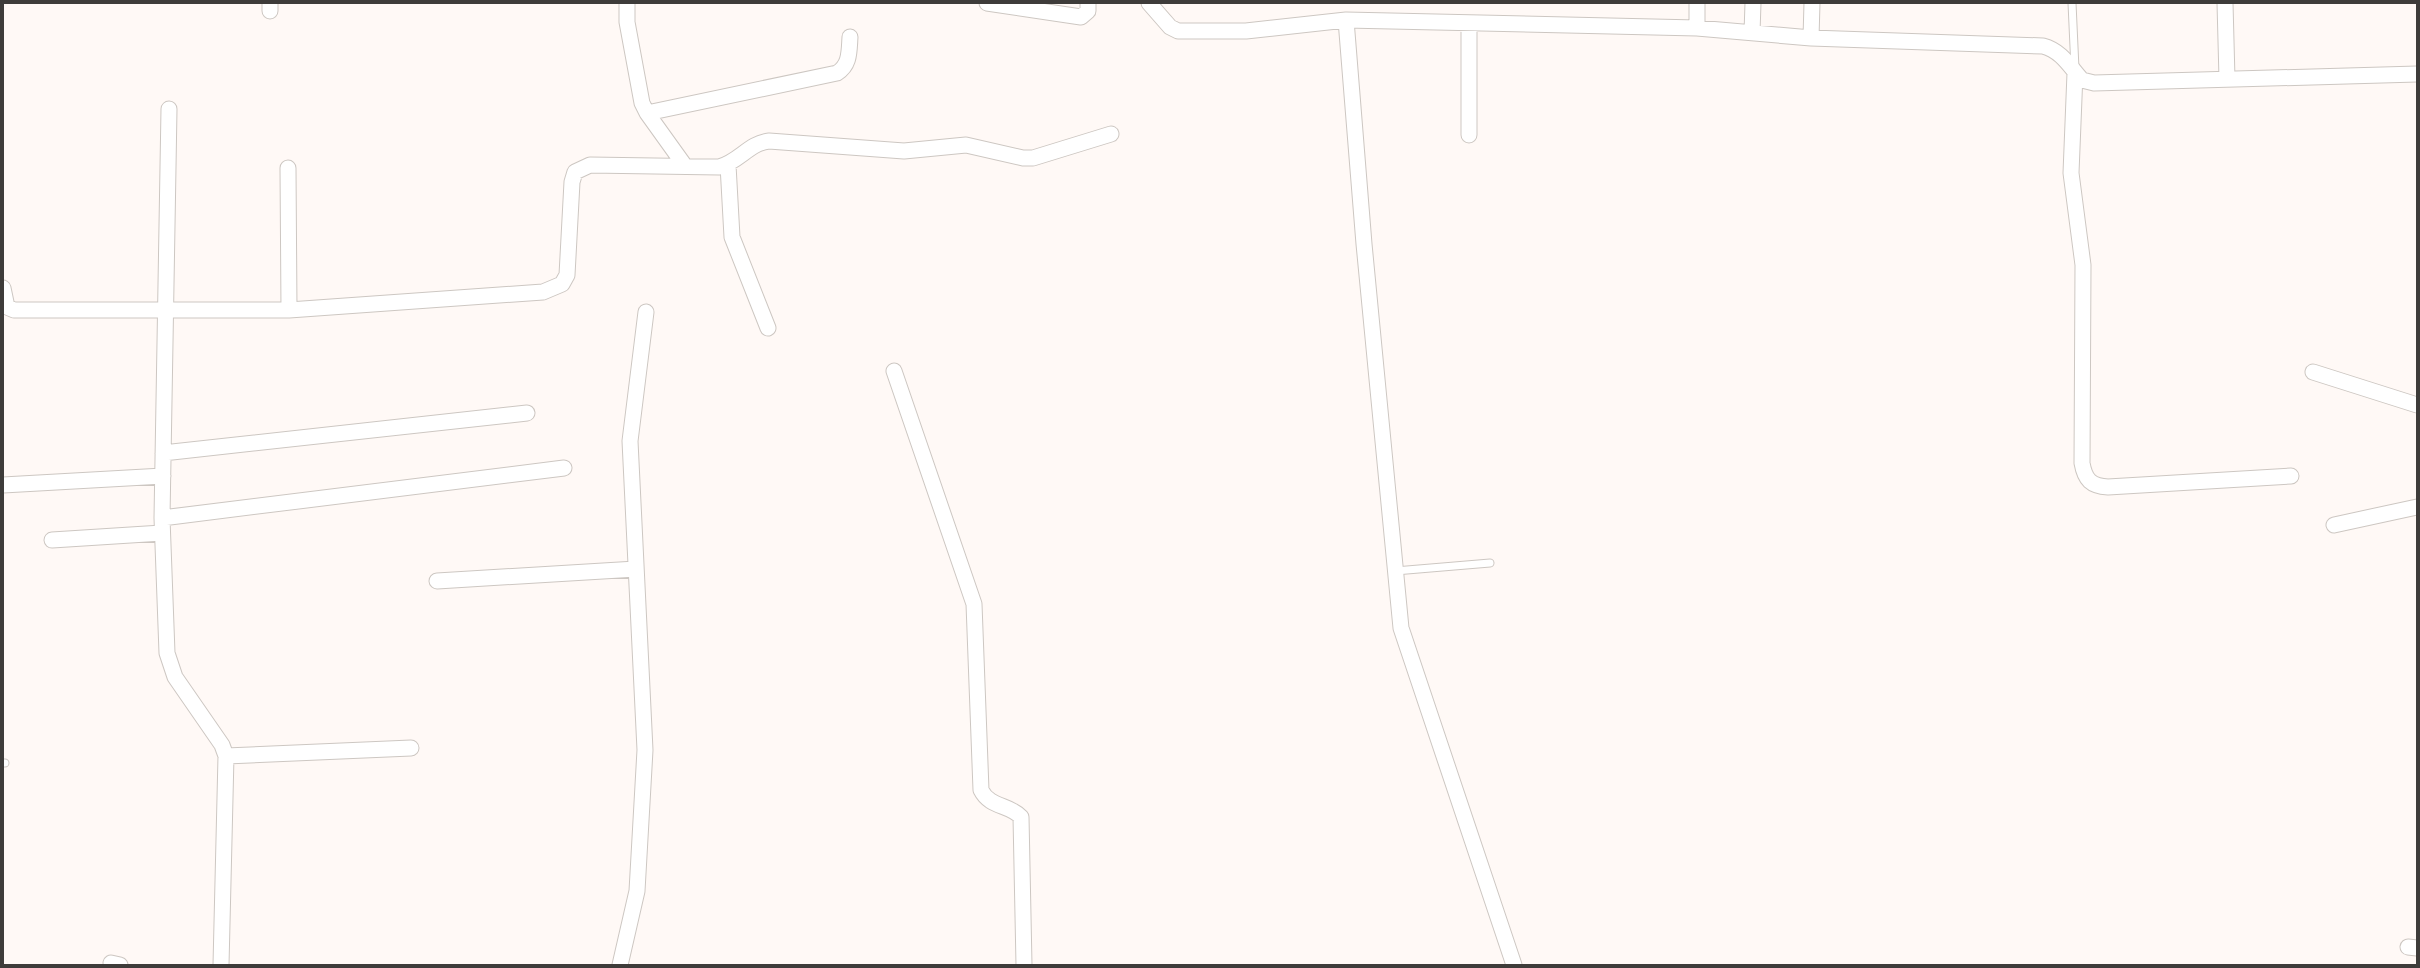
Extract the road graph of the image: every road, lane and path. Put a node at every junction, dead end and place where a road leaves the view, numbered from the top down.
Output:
1 (627, 3) edge
2 (987, 3) edge
3 (1088, 3) edge
4 (1149, 3) edge
5 (1697, 3) edge
6 (1753, 3) edge
7 (1812, 3) edge
8 (2072, 3) edge
9 (2225, 3) edge
10 (1346, 20) junction
11 (1469, 23) junction
12 (1697, 28) junction
13 (1752, 33) junction
14 (850, 37) dead end
15 (1811, 38) junction
16 (2075, 73) junction
17 (2417, 74) edge
18 (2227, 79) junction
19 (169, 109) dead end
20 (647, 113) junction
21 (1111, 134) dead end
22 (1469, 135) dead end
23 (728, 165) junction
24 (685, 166) junction
25 (288, 168) dead end
26 (3, 288) edge
27 (164, 310) junction
28 (289, 310) junction
29 (646, 312) dead end
30 (768, 328) dead end
31 (894, 371) dead end
32 (2313, 372) dead end
33 (2417, 405) edge
34 (527, 413) dead end
35 (163, 454) junction
36 (564, 468) dead end
37 (163, 476) junction
38 (2291, 476) dead end
39 (3, 485) edge
40 (2417, 507) edge
41 (162, 518) junction
42 (2334, 525) dead end
43 (162, 533) junction
44 (52, 540) dead end
45 (1490, 563) dead end
46 (636, 569) junction
47 (1395, 571) junction
48 (437, 581) dead end
49 (411, 748) dead end
50 (226, 756) junction
51 (221, 965) edge
52 (625, 965) edge
53 (1024, 965) edge
54 (1514, 965) edge

1 - 20 street
2 - 3 street
4 - 10 street
5 - 12 street
6 - 13 street
7 - 15 street
8 - 16 lane
9 - 18 street
10 - 11 street
10 - 47 street
11 - 12 street
11 - 22 street
12 - 13 street
13 - 15 street
14 - 20 street
15 - 16 street
16 - 18 street
16 - 38 street
17 - 18 street
19 - 27 street
20 - 24 street
21 - 23 street
23 - 24 street
23 - 30 street
24 - 28 street
25 - 28 street
26 - 27 street
27 - 28 street
27 - 35 street
29 - 46 street
31 - 53 street
32 - 33 street
34 - 35 street
35 - 37 street
36 - 41 street
37 - 39 street
37 - 41 street
40 - 42 street
41 - 43 street
43 - 44 street
43 - 50 street
45 - 47 lane
46 - 48 street
46 - 52 street
47 - 54 street
49 - 50 street
50 - 51 street

